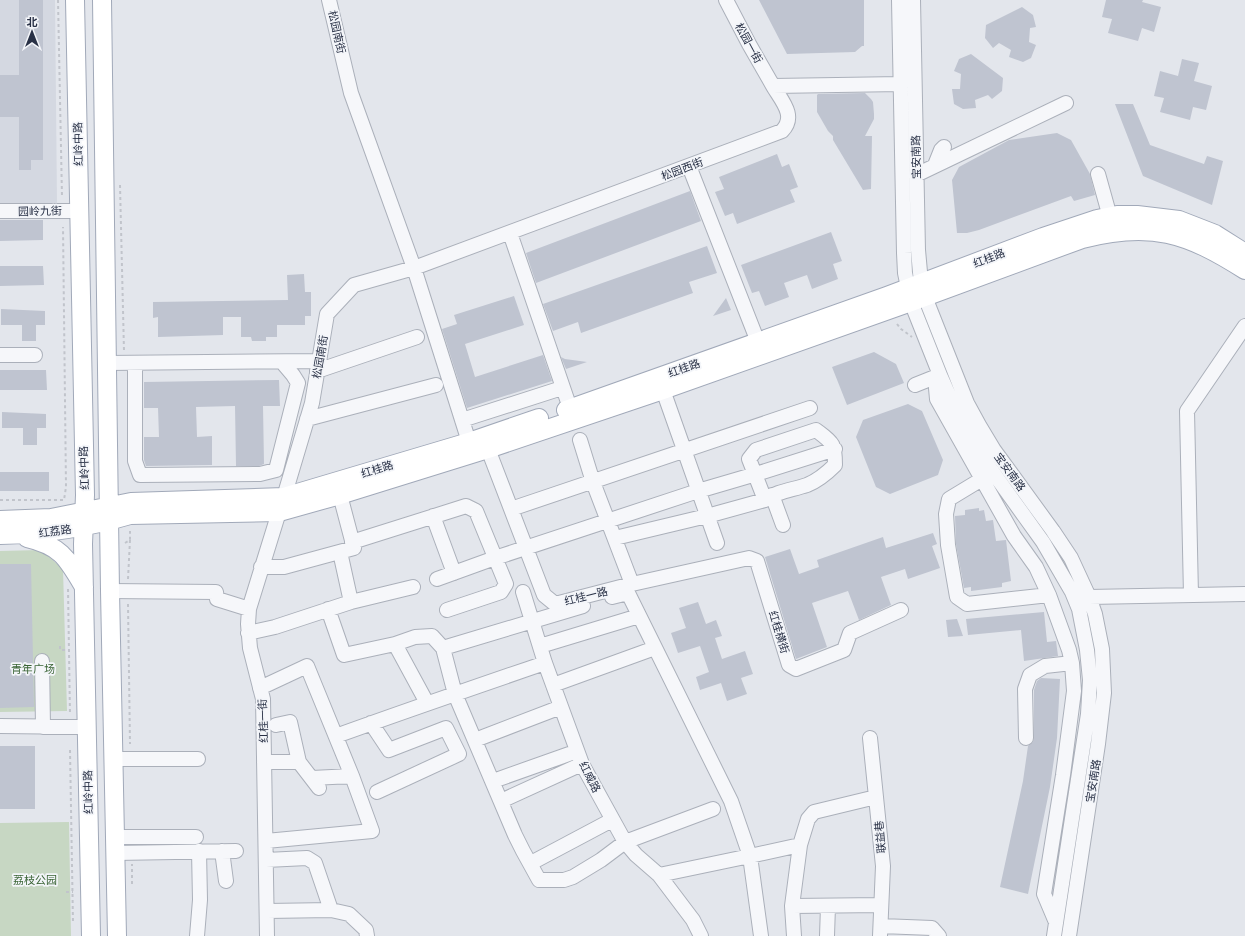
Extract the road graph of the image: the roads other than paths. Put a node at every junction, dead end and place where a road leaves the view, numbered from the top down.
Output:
1 (75, 0) edge
2 (102, 0) edge
3 (329, 0) edge
4 (726, 0) edge
5 (899, 0) edge
6 (913, 0) edge
7 (901, 84) junction
8 (772, 86) junction
9 (1066, 103) dead end
10 (944, 147) dead end
11 (935, 165) junction
12 (689, 166) junction
13 (1098, 174) dead end
14 (916, 175) junction
15 (80, 210) junction
16 (0, 211) edge
17 (1110, 216) junction
18 (510, 233) junction
19 (1245, 253) edge
20 (414, 268) junction
21 (1245, 270) edge
22 (916, 293) junction
23 (1245, 326) edge
24 (417, 338) dead end
25 (758, 342) junction
26 (0, 355) edge
27 (35, 355) dead end
28 (282, 362) junction
29 (122, 363) junction
30 (318, 366) junction
31 (940, 375) junction
32 (436, 385) dead end
33 (915, 385) dead end
34 (562, 388) junction
35 (663, 390) junction
36 (570, 408) junction
37 (810, 408) dead end
38 (307, 419) junction
39 (462, 420) junction
40 (285, 434) junction
41 (301, 438) junction
42 (580, 440) dead end
43 (469, 442) junction
44 (488, 449) junction
45 (835, 449) junction
46 (684, 451) junction
47 (756, 474) junction
48 (982, 479) junction
49 (593, 482) junction
50 (698, 490) junction
51 (340, 495) junction
52 (768, 498) junction
53 (281, 505) junction
54 (511, 509) junction
55 (110, 514) junction
56 (433, 516) junction
57 (706, 516) junction
58 (85, 519) junction
59 (0, 520) edge
60 (609, 520) junction
61 (783, 525) dead end
62 (8, 535) edge
63 (615, 538) junction
64 (352, 542) junction
65 (717, 543) dead end
66 (526, 549) junction
67 (340, 552) junction
68 (496, 558) junction
69 (737, 561) joint
70 (261, 567) junction
71 (454, 573) junction
72 (437, 579) dead end
73 (632, 584) junction
74 (76, 587) junction
75 (413, 587) dead end
76 (110, 591) junction
77 (523, 592) dead end
78 (1245, 594) edge
79 (1049, 595) junction
80 (1191, 595) junction
81 (1089, 597) junction
82 (351, 602) junction
83 (249, 609) junction
84 (328, 609) junction
85 (447, 610) dead end
86 (901, 610) dead end
87 (639, 616) junction
88 (533, 621) junction
89 (248, 633) junction
90 (395, 644) junction
91 (540, 646) junction
92 (443, 648) junction
93 (655, 648) junction
94 (1071, 657) junction
95 (42, 660) dead end
96 (545, 663) junction
97 (1089, 670) junction
98 (553, 685) junction
99 (260, 688) junction
100 (456, 694) junction
101 (427, 703) junction
102 (561, 707) junction
103 (371, 723) junction
104 (276, 725) dead end
105 (0, 726) edge
106 (43, 727) junction
107 (87, 727) junction
108 (336, 736) junction
109 (870, 738) dead end
110 (1026, 738) dead end
111 (475, 740) junction
112 (569, 754) dead end
113 (114, 759) junction
114 (198, 759) dead end
115 (264, 762) junction
116 (299, 762) junction
117 (582, 764) junction
118 (352, 776) junction
119 (492, 781) junction
120 (377, 792) dead end
121 (876, 797) junction
122 (501, 801) junction
123 (713, 809) dead end
124 (612, 820) junction
125 (196, 837) dead end
126 (266, 841) junction
127 (625, 842) junction
128 (115, 845) junction
129 (800, 845) junction
130 (199, 851) junction
131 (750, 856) junction
132 (266, 860) junction
133 (531, 863) junction
134 (659, 875) junction
135 (226, 881) dead end
136 (881, 905) junction
137 (792, 906) junction
138 (828, 906) junction
139 (331, 910) junction
140 (267, 911) junction
141 (1056, 920) junction
142 (880, 931) edge
143 (91, 936) edge
144 (117, 936) edge
145 (197, 936) edge
146 (267, 936) edge
147 (367, 936) edge
148 (701, 936) edge
149 (761, 936) edge
150 (794, 936) edge
151 (827, 936) edge
152 (939, 936) edge
153 (1054, 936) edge
154 (1068, 936) edge

1 - 15 main road, 红岭中路
2 - 29 main road
3 - 20 street, 松园南街
4 - 8 street, 松园一街
5 - 7 street, 宝安南路
6 - 14 street, 宝安南路
7 - 8 street
7 - 22 street, 宝安南路
8 - 12 street, 松园西街
9 - 11 street
10 - 11 street
11 - 14 street
12 - 18 street, 松园西街
12 - 25 street
13 - 17 street
14 - 22 street, 宝安南路
15 - 16 street, 园岭九街
15 - 58 main road, 红岭中路
17 - 19 main road, 红桂路
17 - 22 main road, 红桂路
18 - 20 street, 松园西街
18 - 34 street
20 - 30 street, 松园南街
20 - 39 street, 松园南街
21 - 22 main road, 红桂路
22 - 25 main road, 红桂路
22 - 31 street, 宝安南路
22 - 35 main road, 红桂路
22 - 81 street, 宝安南路
23 - 80 street
24 - 30 street
25 - 36 main road, 红桂路
26 - 27 street
28 - 29 street
28 - 30 street
28 - 40 street
29 - 40 street
29 - 55 main road
30 - 38 street, 松园南街
31 - 33 street
31 - 48 street
31 - 97 street, 宝安南路
32 - 38 street
34 - 36 street
34 - 39 street
35 - 44 main road, 红桂路
35 - 46 street
36 - 43 main road, 红桂路
37 - 46 street
38 - 41 street, 松园南街
39 - 43 street, 松园南街
40 - 41 street
41 - 53 street, 松园南街
42 - 49 street
43 - 53 main road, 红桂路
44 - 51 main road, 红桂路
44 - 54 street, 红桂一路
45 - 47 street
45 - 47 street
45 - 52 street
46 - 49 street
46 - 50 street
47 - 50 street
47 - 52 street
48 - 79 street
48 - 79 street
49 - 54 street
49 - 60 street
50 - 57 street
50 - 60 street
51 - 53 main road, 红桂路
51 - 64 street
52 - 57 street
52 - 61 street
53 - 55 main road, 红桂路
53 - 70 street, 红桂一街
54 - 66 street, 红桂一路
55 - 58 main road, 红荔路
55 - 76 main road
56 - 64 street
56 - 68 street
56 - 71 street
57 - 63 street
57 - 65 street
58 - 59 main road, 红荔路
58 - 62 main road, 红荔路
58 - 74 main road, 红岭中路
60 - 63 street
60 - 66 street
62 - 74 main road
63 - 73 street
64 - 67 street
66 - 68 street
66 - 73 street, 红桂一路
67 - 70 street
67 - 82 street
68 - 71 street
68 - 85 street
69 - 73 street, 红桂一路
69 - 86 street, 红桂横街
70 - 83 street, 红桂一街
71 - 72 street
74 - 107 main road, 红岭中路
75 - 82 street
76 - 83 street
76 - 113 main road
77 - 88 street, 红威路
78 - 80 street
79 - 94 street
80 - 81 street
81 - 154 street, 宝安南路
82 - 84 street
83 - 89 street, 红桂一街
84 - 89 street
84 - 90 street
87 - 88 street
87 - 91 street
87 - 93 street
88 - 91 street, 红威路
88 - 92 street
89 - 99 street, 红桂一街
90 - 92 street
90 - 101 street
91 - 96 street, 红威路
92 - 100 street
93 - 98 street
93 - 131 street
94 - 97 street
94 - 110 street
94 - 141 street
95 - 106 street
96 - 98 street, 红威路
96 - 100 street
97 - 141 street, 宝安南路
98 - 102 street, 红威路
99 - 108 street
99 - 115 street, 红桂一街
100 - 101 street
100 - 111 street
101 - 103 street
102 - 111 street
102 - 117 street, 红威路
103 - 108 street
103 - 120 street
104 - 116 street
105 - 106 street
106 - 107 street
107 - 143 main road, 红岭中路
108 - 118 street
109 - 121 street, 联益巷
111 - 119 street
112 - 119 street
113 - 114 street
113 - 128 main road
115 - 116 street
115 - 126 street, 红桂一街
116 - 118 street
117 - 122 street
117 - 124 street, 红威路
118 - 126 street
119 - 122 street
121 - 129 street
121 - 136 street, 联益巷
122 - 133 street
123 - 127 street
124 - 127 street, 红威路
124 - 133 street
125 - 128 street
126 - 132 street, 红桂一街
127 - 133 street
127 - 134 street, 红威路
128 - 130 street
128 - 144 main road
129 - 131 street
129 - 137 street
130 - 135 street
130 - 145 street
131 - 134 street
131 - 149 street
132 - 139 street
132 - 140 street, 红桂一街
134 - 148 street, 红威路
136 - 138 street
136 - 142 street, 联益巷
137 - 138 street
137 - 150 street
138 - 151 street
139 - 140 street
139 - 147 street
140 - 146 street, 红桂一街
141 - 153 street, 宝安南路
142 - 152 street

